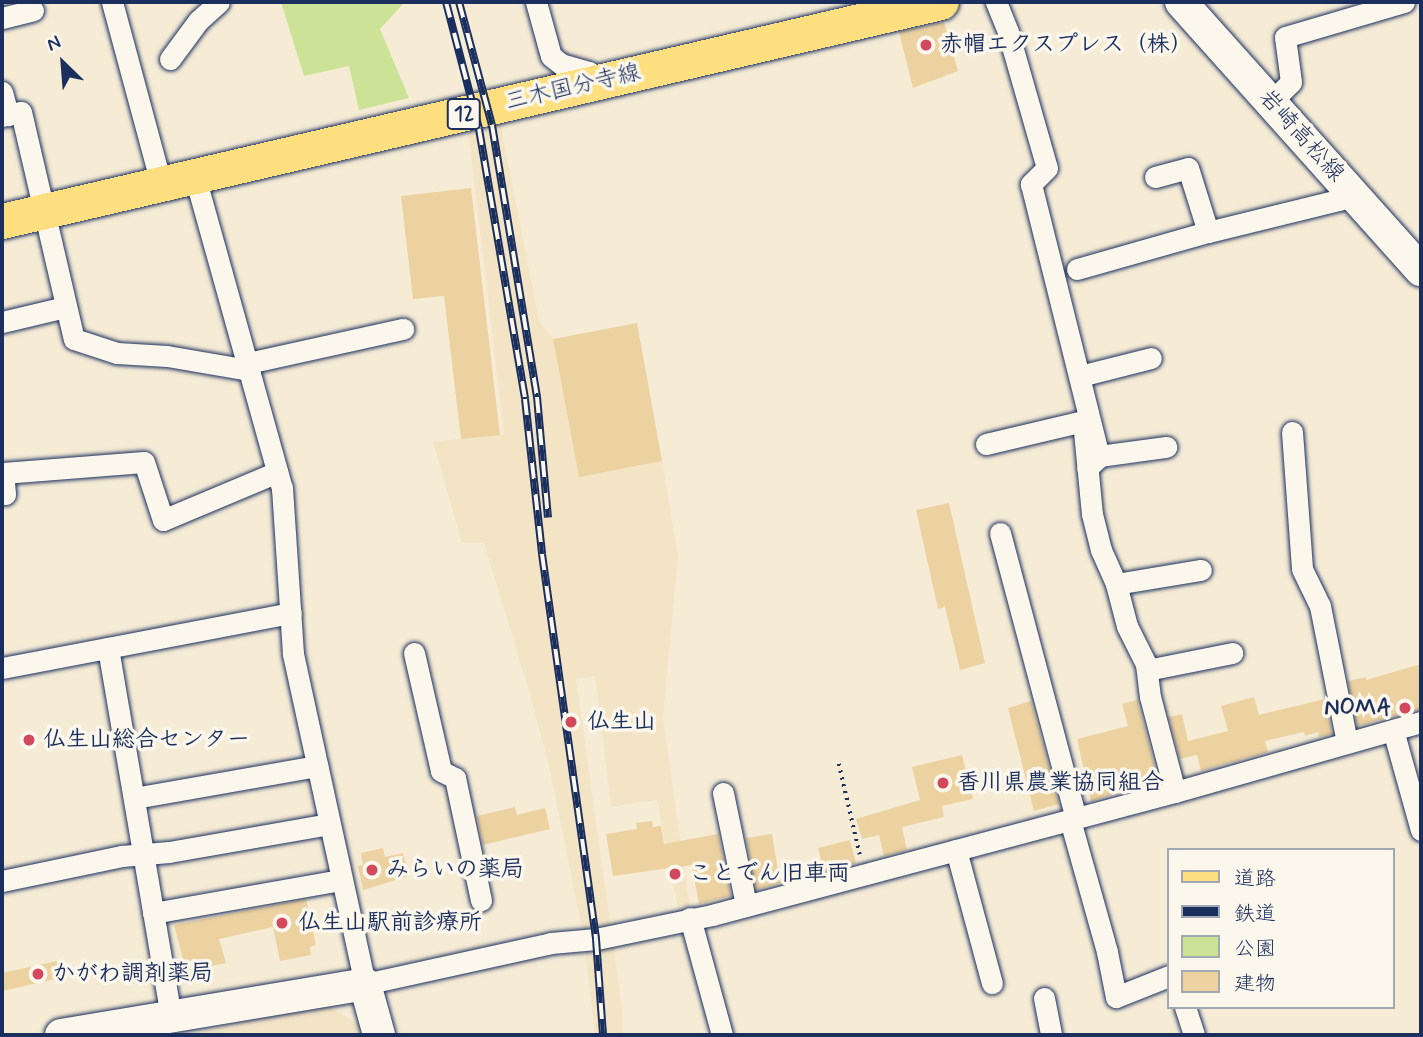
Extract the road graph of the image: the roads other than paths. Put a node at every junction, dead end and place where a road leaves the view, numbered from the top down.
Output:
1 (112, 2) edge
2 (219, 2) edge
3 (536, 2) edge
4 (940, 2) edge
5 (996, 2) edge
6 (1181, 2) edge
7 (1404, 2) edge
8 (33, 10) dead end
9 (2, 18) edge
10 (170, 59) dead end
11 (599, 81) junction
12 (2, 92) edge
13 (1271, 102) junction
14 (5, 116) edge
15 (195, 177) junction
16 (1156, 177) dead end
17 (161, 184) junction
18 (1355, 196) junction
19 (44, 211) junction
20 (2, 221) edge
21 (1208, 232) junction
22 (1077, 270) dead end
23 (1421, 270) edge
24 (65, 307) junction
25 (2, 322) edge
26 (403, 329) dead end
27 (1151, 358) dead end
28 (248, 366) junction
29 (1080, 376) junction
30 (1292, 432) dead end
31 (986, 444) dead end
32 (1166, 447) dead end
33 (1093, 462) junction
34 (277, 471) junction
35 (2, 494) edge
36 (1000, 533) dead end
37 (1201, 569) dead end
38 (1115, 584) junction
39 (291, 613) junction
40 (108, 648) junction
41 (414, 653) dead end
42 (1232, 653) dead end
43 (2, 668) edge
44 (1147, 670) junction
45 (1421, 722) edge
46 (1393, 730) junction
47 (1347, 742) junction
48 (317, 766) junction
49 (1175, 792) junction
50 (723, 793) dead end
51 (134, 798) junction
52 (1073, 819) junction
53 (329, 824) junction
54 (1421, 831) edge
55 (956, 850) junction
56 (143, 855) junction
57 (341, 880) junction
58 (2, 881) edge
59 (481, 900) dead end
60 (746, 905) junction
61 (153, 914) junction
62 (690, 918) junction
63 (1168, 976) edge
64 (992, 983) dead end
65 (365, 984) junction
66 (1044, 998) dead end
67 (1186, 1009) edge
68 (171, 1017) junction
69 (61, 1035) edge
70 (379, 1035) edge
71 (722, 1035) edge
72 (1051, 1035) edge
73 (1194, 1035) edge

1 - 17 street
2 - 10 street
3 - 11 street
4 - 11 main road, 三木国分寺線 / 12
5 - 29 street
6 - 13 street, 岩崎高松線
7 - 13 street
8 - 9 street
11 - 15 main road, 三木国分寺線 / 12
12 - 14 street
13 - 18 street, 岩崎高松線
14 - 19 street
15 - 17 main road, 三木国分寺線 / 12
15 - 28 street
16 - 21 street
17 - 19 main road, 三木国分寺線 / 12
18 - 21 street
18 - 23 street, 岩崎高松線
19 - 20 main road, 三木国分寺線 / 12
19 - 24 street
21 - 22 street
24 - 25 street
24 - 28 street
26 - 28 street
27 - 29 street
28 - 34 street
29 - 33 street
30 - 47 street
31 - 33 street
32 - 33 street
33 - 38 street
34 - 35 street
34 - 39 street
36 - 52 street
37 - 38 street
38 - 44 street
39 - 40 street
39 - 48 street
40 - 43 street
40 - 51 street
41 - 59 street
42 - 44 street
44 - 49 street
45 - 46 street
46 - 47 street
46 - 54 street
47 - 49 street
48 - 51 street
48 - 53 street
49 - 52 street
50 - 60 street
51 - 56 street
52 - 55 street
52 - 63 street
53 - 56 street
53 - 57 street
55 - 60 street
55 - 64 street
56 - 58 street
56 - 61 street
57 - 61 street
57 - 65 street
60 - 62 street
61 - 68 street
62 - 65 street
62 - 71 street
65 - 68 street
65 - 70 street
66 - 72 street
67 - 73 street
68 - 69 street

